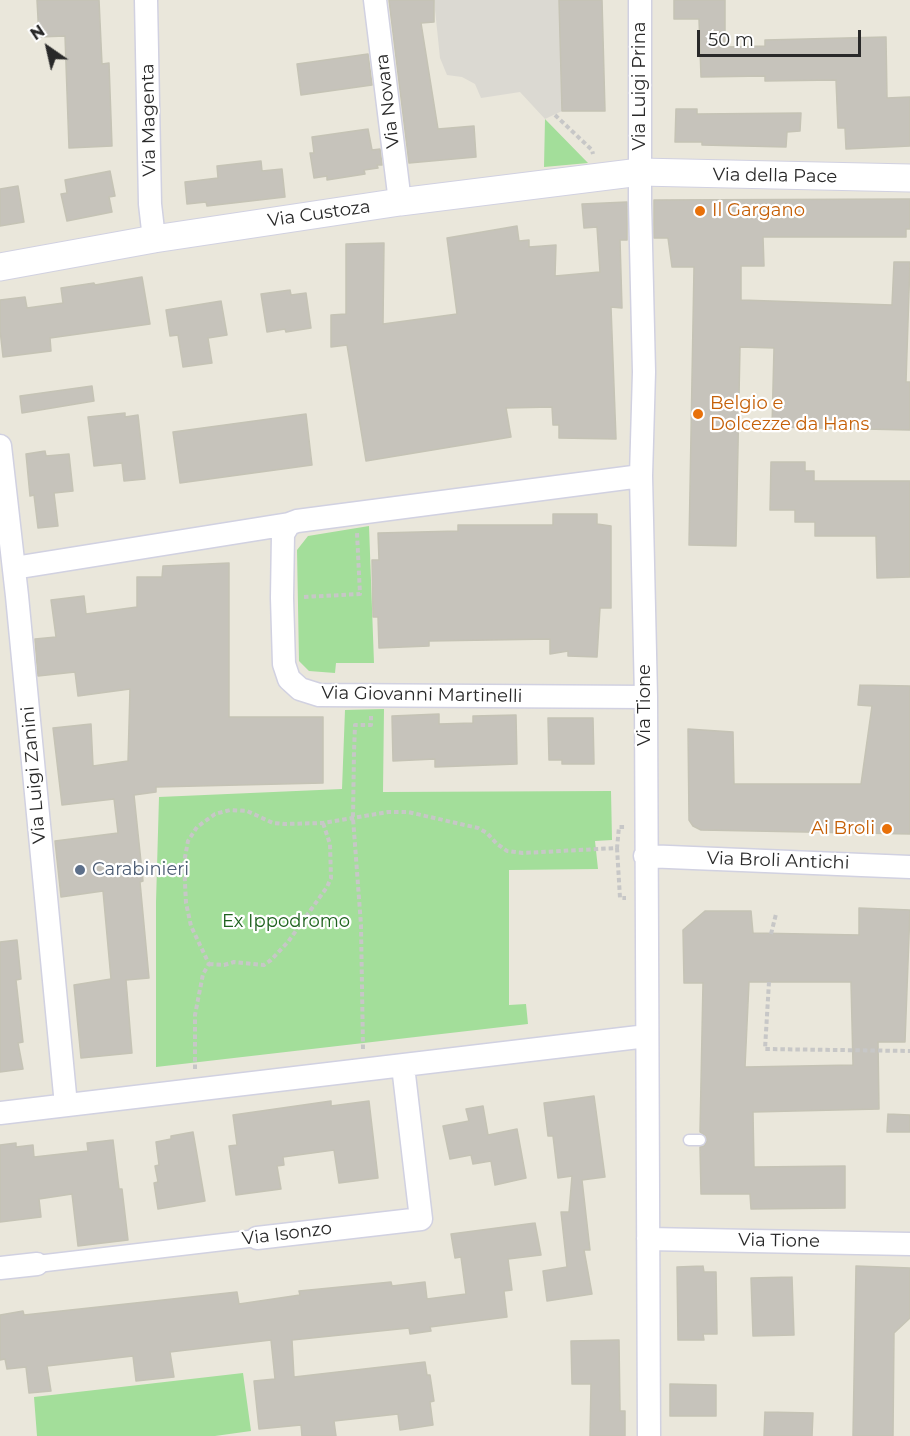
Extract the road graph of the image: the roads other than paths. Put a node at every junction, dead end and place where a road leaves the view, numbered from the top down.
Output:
1 (146, 0) edge
2 (375, 0) edge
3 (640, 0) edge
4 (640, 172) junction
5 (910, 178) edge
6 (400, 202) junction
7 (154, 239) junction
8 (0, 267) edge
9 (0, 446) edge
10 (641, 476) junction
11 (289, 524) junction
12 (14, 568) junction
13 (646, 697) junction
14 (645, 856) junction
15 (910, 867) edge
16 (646, 1036) junction
17 (403, 1066) junction
18 (66, 1105) junction
19 (0, 1113) edge
20 (257, 1238) joint
21 (648, 1239) junction
22 (910, 1244) edge
23 (37, 1264) joint
24 (0, 1268) edge
25 (649, 1436) edge

1 - 7 street, Via Magenta
2 - 6 street, Via Novara
3 - 4 street, Via Luigi Prina
4 - 5 street, Via della Pace
4 - 6 street, Via Custoza
4 - 10 street, Via Tione
6 - 7 street, Via Custoza
7 - 8 street, Via Custoza
9 - 12 street, Via Luigi Zanini
10 - 11 street
10 - 13 street, Via Tione
11 - 12 street
11 - 13 street, Via Giovanni Martinelli
12 - 18 street, Via Luigi Zanini
13 - 14 street, Via Tione
14 - 15 street, Via Broli Antichi
14 - 16 street, Via Tione
16 - 17 street
16 - 21 street, Via Tione
17 - 18 street
17 - 20 street, Via Isonzo
18 - 19 street
20 - 23 street, Via Isonzo
21 - 22 street, Via Tione
21 - 25 street, Via Tione
23 - 24 street, Via Isonzo

